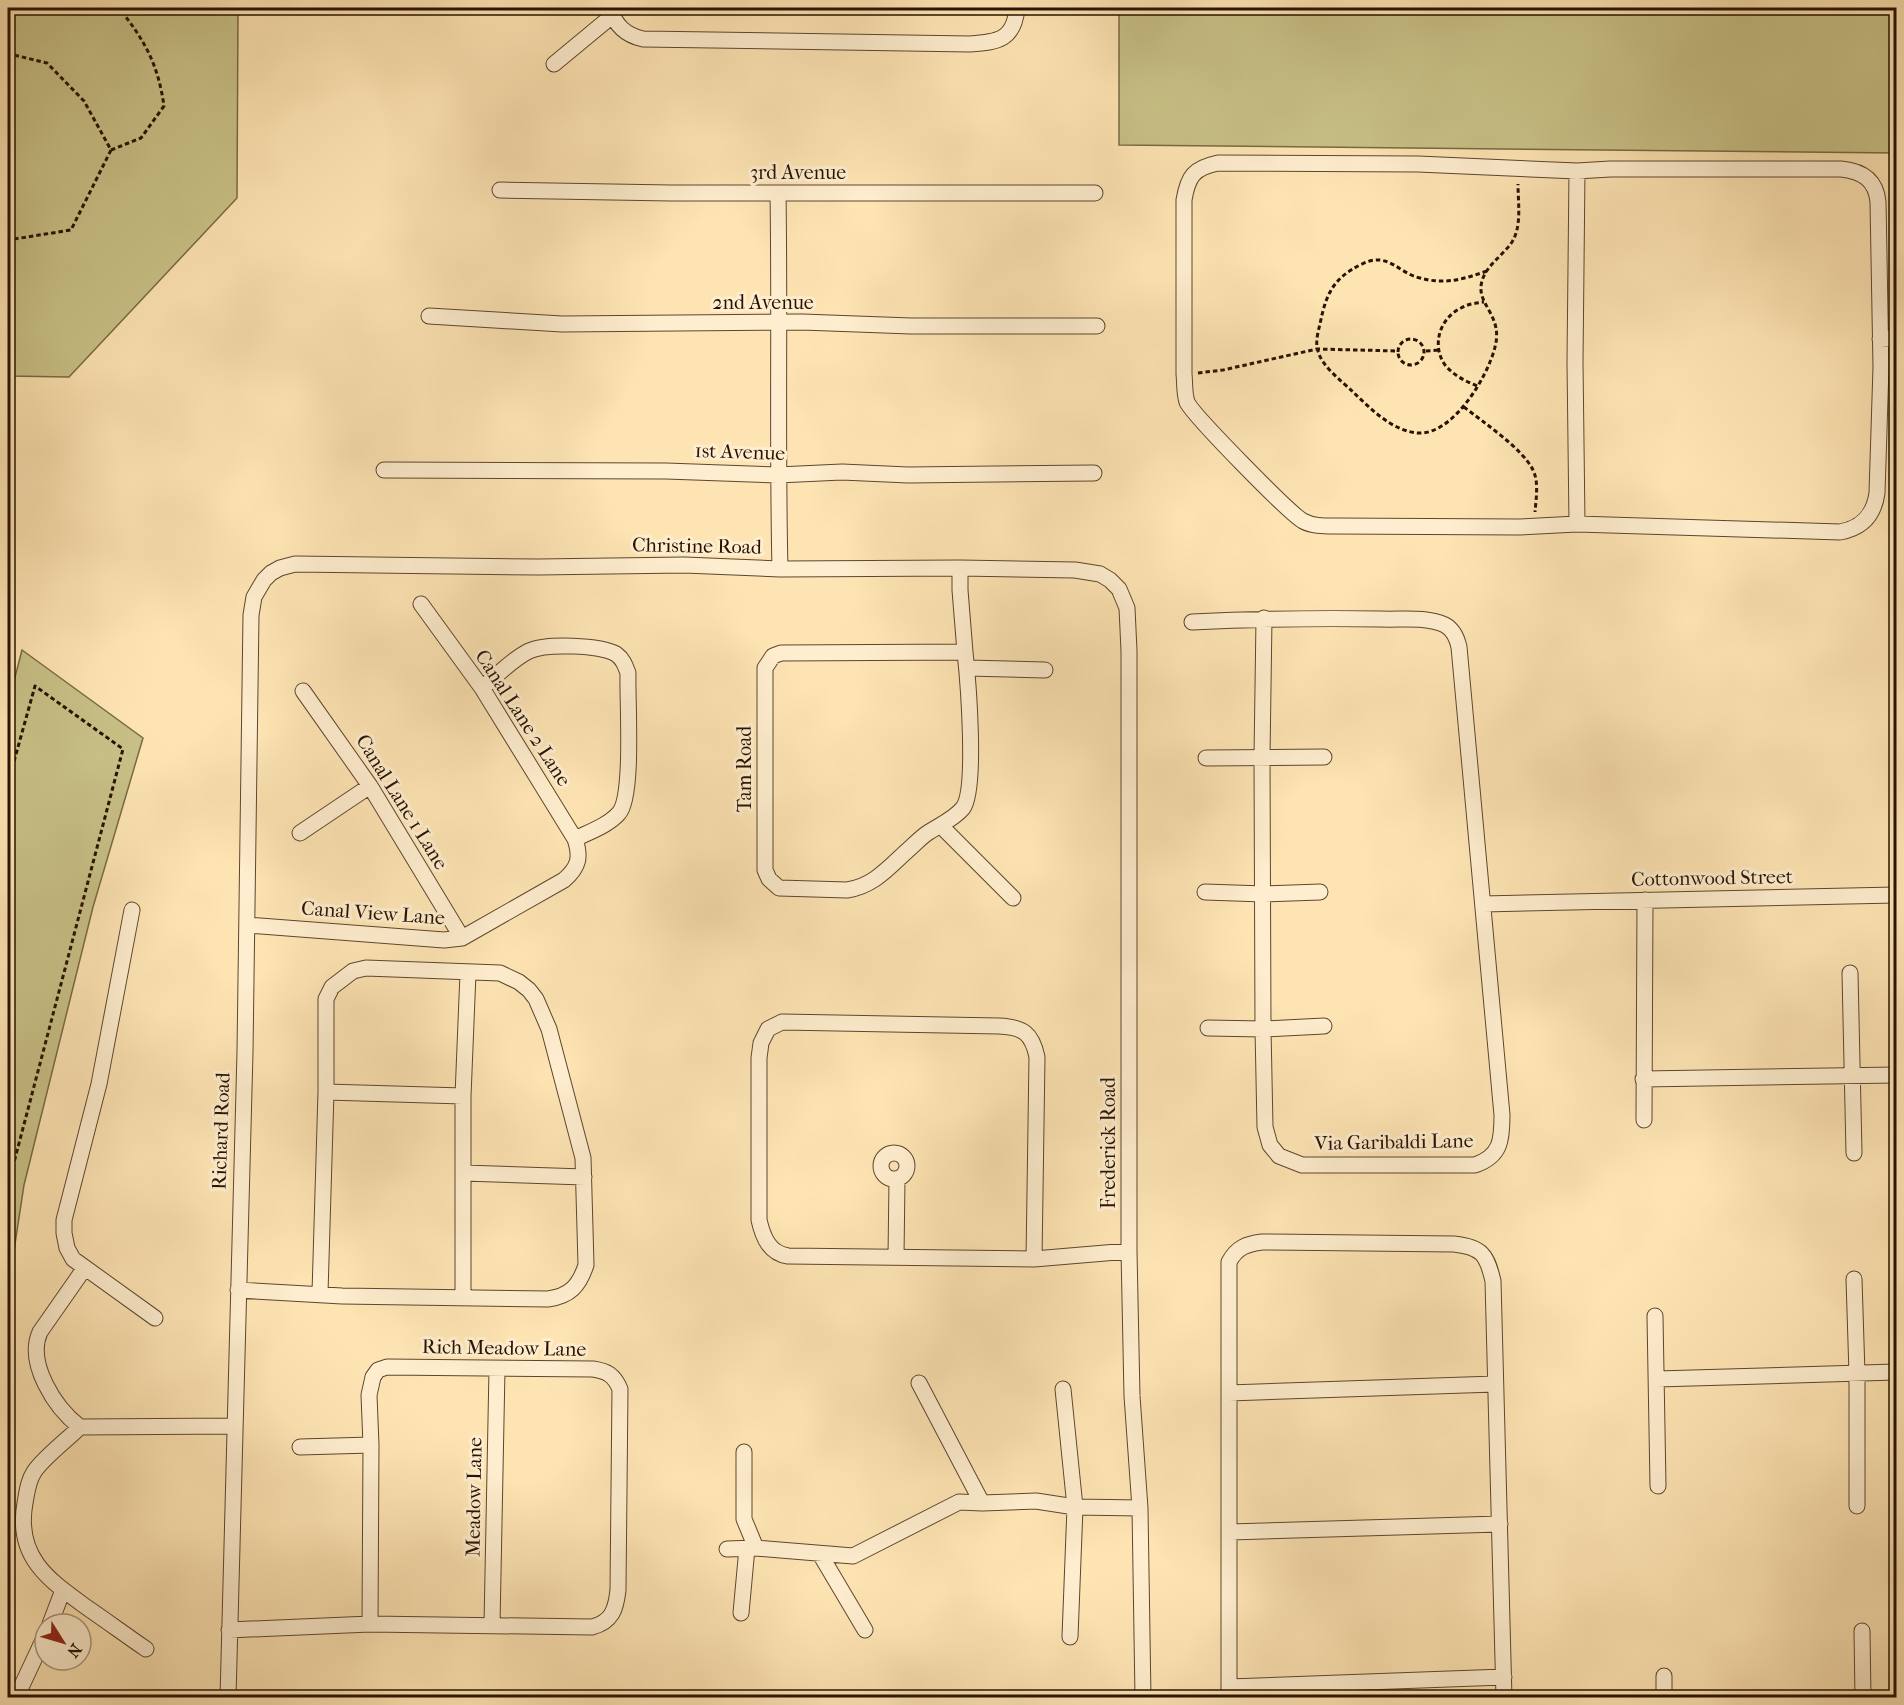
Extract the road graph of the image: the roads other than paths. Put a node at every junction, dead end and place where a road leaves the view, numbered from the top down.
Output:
1 (1017, 8) edge
2 (611, 12) edge
3 (554, 64) dead end
4 (1577, 171) junction
5 (500, 190) dead end
6 (778, 193) junction
7 (1095, 193) dead end
8 (429, 316) dead end
9 (780, 322) junction
10 (1097, 326) dead end
11 (1896, 338) edge
12 (1881, 339) junction
13 (1889, 367) edge
14 (384, 470) dead end
15 (1094, 473) dead end
16 (778, 475) junction
17 (1577, 524) junction
18 (960, 568) junction
19 (780, 569) junction
20 (271, 573) joint
21 (1119, 589) joint
22 (421, 604) dead end
23 (1264, 618) junction
24 (1192, 622) dead end
25 (965, 652) junction
26 (967, 668) junction
27 (1045, 670) dead end
28 (482, 688) junction
29 (303, 691) dead end
30 (1262, 757) junction
31 (1324, 757) dead end
32 (1206, 758) dead end
33 (370, 786) junction
34 (941, 826) junction
35 (300, 833) dead end
36 (575, 839) junction
37 (579, 861) joint
38 (1205, 892) dead end
39 (1320, 892) dead end
40 (1264, 894) junction
41 (1896, 895) edge
42 (1012, 898) dead end
43 (1645, 900) junction
44 (1483, 904) junction
45 (132, 910) dead end
46 (247, 925) junction
47 (462, 938) junction
48 (468, 973) junction
49 (1850, 973) dead end
50 (1324, 1026) dead end
51 (1208, 1028) dead end
52 (1263, 1029) junction
53 (1896, 1075) edge
54 (1852, 1076) junction
55 (1643, 1079) junction
56 (326, 1092) junction
57 (463, 1096) junction
58 (1644, 1120) dead end
59 (1854, 1153) dead end
60 (464, 1173) junction
61 (584, 1177) junction
62 (897, 1179) dead end
63 (1129, 1251) junction
64 (896, 1257) junction
65 (1034, 1259) junction
66 (84, 1269) junction
67 (1854, 1279) dead end
68 (238, 1290) junction
69 (320, 1293) junction
70 (463, 1299) junction
71 (1655, 1316) dead end
72 (155, 1318) dead end
73 (497, 1370) junction
74 (1896, 1372) edge
75 (1857, 1374) junction
76 (1657, 1379) junction
77 (919, 1383) dead end
78 (1495, 1384) junction
79 (1063, 1389) dead end
80 (1229, 1393) junction
81 (235, 1426) junction
82 (80, 1427) junction
83 (371, 1445) junction
84 (300, 1447) dead end
85 (744, 1452) dead end
86 (1658, 1486) dead end
87 (982, 1503) junction
88 (1857, 1506) dead end
89 (1075, 1507) junction
90 (1140, 1508) junction
91 (1500, 1524) junction
92 (1230, 1532) junction
93 (752, 1548) junction
94 (727, 1549) dead end
95 (820, 1554) junction
96 (63, 1590) junction
97 (55, 1612) edge
98 (741, 1613) dead end
99 (370, 1624) junction
100 (492, 1625) junction
101 (230, 1630) junction
102 (865, 1630) dead end
103 (1862, 1631) dead end
104 (1070, 1637) dead end
105 (146, 1649) dead end
106 (33, 1662) edge
107 (1664, 1676) dead end
108 (1504, 1677) junction
109 (1229, 1692) edge
110 (16, 1698) edge
111 (228, 1698) edge
112 (1143, 1698) edge
113 (1504, 1698) edge
114 (1664, 1698) edge
115 (1863, 1698) edge

1 - 2 street
2 - 3 street
4 - 12 street
4 - 17 street
4 - 17 street
5 - 6 street, 3rd Avenue
6 - 7 street, 3rd Avenue
6 - 9 street
8 - 9 street, 2nd Avenue
9 - 10 street, 2nd Avenue
9 - 16 street
11 - 12 street
12 - 13 street
13 - 17 street
14 - 16 street, 1st Avenue
15 - 16 street, 1st Avenue
16 - 19 street
18 - 19 street, Christine Road
18 - 21 street, Christine Road
18 - 25 street, Tam Road
19 - 20 street, Christine Road
20 - 46 street, Richard Road
21 - 63 street, Frederick Road
22 - 28 street, Canal Lane 2 Lane
23 - 24 street, Via Garibaldi Lane
23 - 30 street, Via Garibaldi Lane
23 - 44 street, Via Garibaldi Lane
25 - 26 street, Tam Road
25 - 34 street, Tam Road
26 - 27 street
26 - 34 street, Tam Road
28 - 36 street, Canal Lane 2 Lane
28 - 36 street
29 - 33 street, Canal Lane 1 Lane
30 - 31 street
30 - 32 street
30 - 40 street, Via Garibaldi Lane
33 - 35 street
33 - 47 street, Canal Lane 1 Lane
34 - 42 street
36 - 37 street, Canal Lane 2 Lane
37 - 47 street, Canal View Lane
38 - 40 street
39 - 40 street
40 - 52 street, Via Garibaldi Lane
41 - 43 street, Cottonwood Street
43 - 44 street, Cottonwood Street
43 - 55 street
44 - 52 street, Via Garibaldi Lane
45 - 66 street
46 - 47 street, Canal View Lane
46 - 68 street, Richard Road
48 - 56 street
48 - 57 street
48 - 61 street
49 - 54 street
50 - 52 street
51 - 52 street
53 - 54 street
54 - 55 street
54 - 59 street
55 - 58 street
56 - 57 street
56 - 69 street
57 - 60 street
60 - 61 street
60 - 70 street
61 - 70 street
62 - 64 street
63 - 65 street
63 - 90 street, Frederick Road
64 - 65 street
64 - 65 street
66 - 72 street
66 - 82 street
67 - 75 street
68 - 69 street
68 - 81 street, Richard Road
69 - 70 street
71 - 76 street
73 - 83 street, Rich Meadow Lane
73 - 100 street, Meadow Lane
73 - 100 street, Rich Meadow Lane
74 - 75 street
75 - 76 street
75 - 88 street
76 - 86 street
77 - 87 street
78 - 80 street
78 - 80 street
78 - 91 street
79 - 89 street
80 - 92 street
81 - 82 street
81 - 101 street, Richard Road
82 - 96 street
83 - 84 street
83 - 99 street, Rich Meadow Lane
85 - 93 street
87 - 89 street
87 - 95 street
89 - 90 street
89 - 104 street
90 - 112 street, Frederick Road
91 - 92 street
91 - 108 street
92 - 109 street
93 - 94 street
93 - 95 street
93 - 98 street
95 - 102 street
96 - 97 street
96 - 105 street
99 - 100 street, Rich Meadow Lane
99 - 101 street, Rich Meadow Lane
101 - 111 street, Richard Road
103 - 115 street
106 - 110 street
107 - 114 street
108 - 109 street
108 - 113 street

